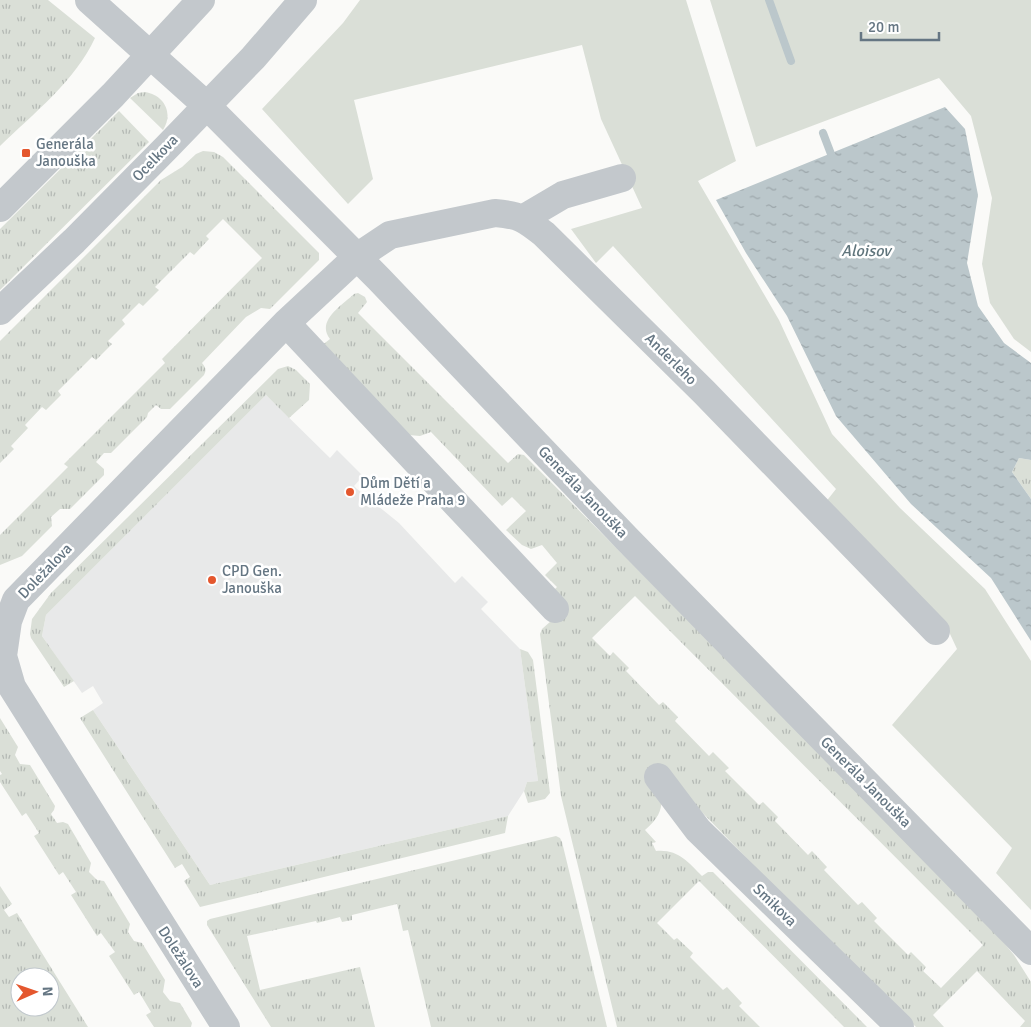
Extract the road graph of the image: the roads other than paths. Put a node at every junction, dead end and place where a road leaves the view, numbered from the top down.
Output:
1 (89, 0) edge
2 (201, 0) edge
3 (303, 0) edge
4 (141, 46) junction
5 (206, 105) junction
6 (622, 178) dead end
7 (0, 208) edge
8 (524, 218) junction
9 (356, 257) junction
10 (0, 311) edge
11 (286, 324) junction
12 (555, 609) dead end
13 (936, 631) dead end
14 (658, 777) dead end
15 (1031, 951) edge
16 (226, 1027) edge
17 (900, 1027) edge

1 - 4 street, Generála Janouška
2 - 4 street
3 - 5 street, Ocelkova
4 - 5 street, Generála Janouška
4 - 7 street
5 - 9 street, Generála Janouška
5 - 10 street, Ocelkova
6 - 8 street
8 - 9 street, Anderleho
8 - 13 street, Anderleho
9 - 11 street, Doležalova
9 - 15 street, Generála Janouška
11 - 12 street
11 - 16 street, Doležalova
14 - 17 street, Smikova

